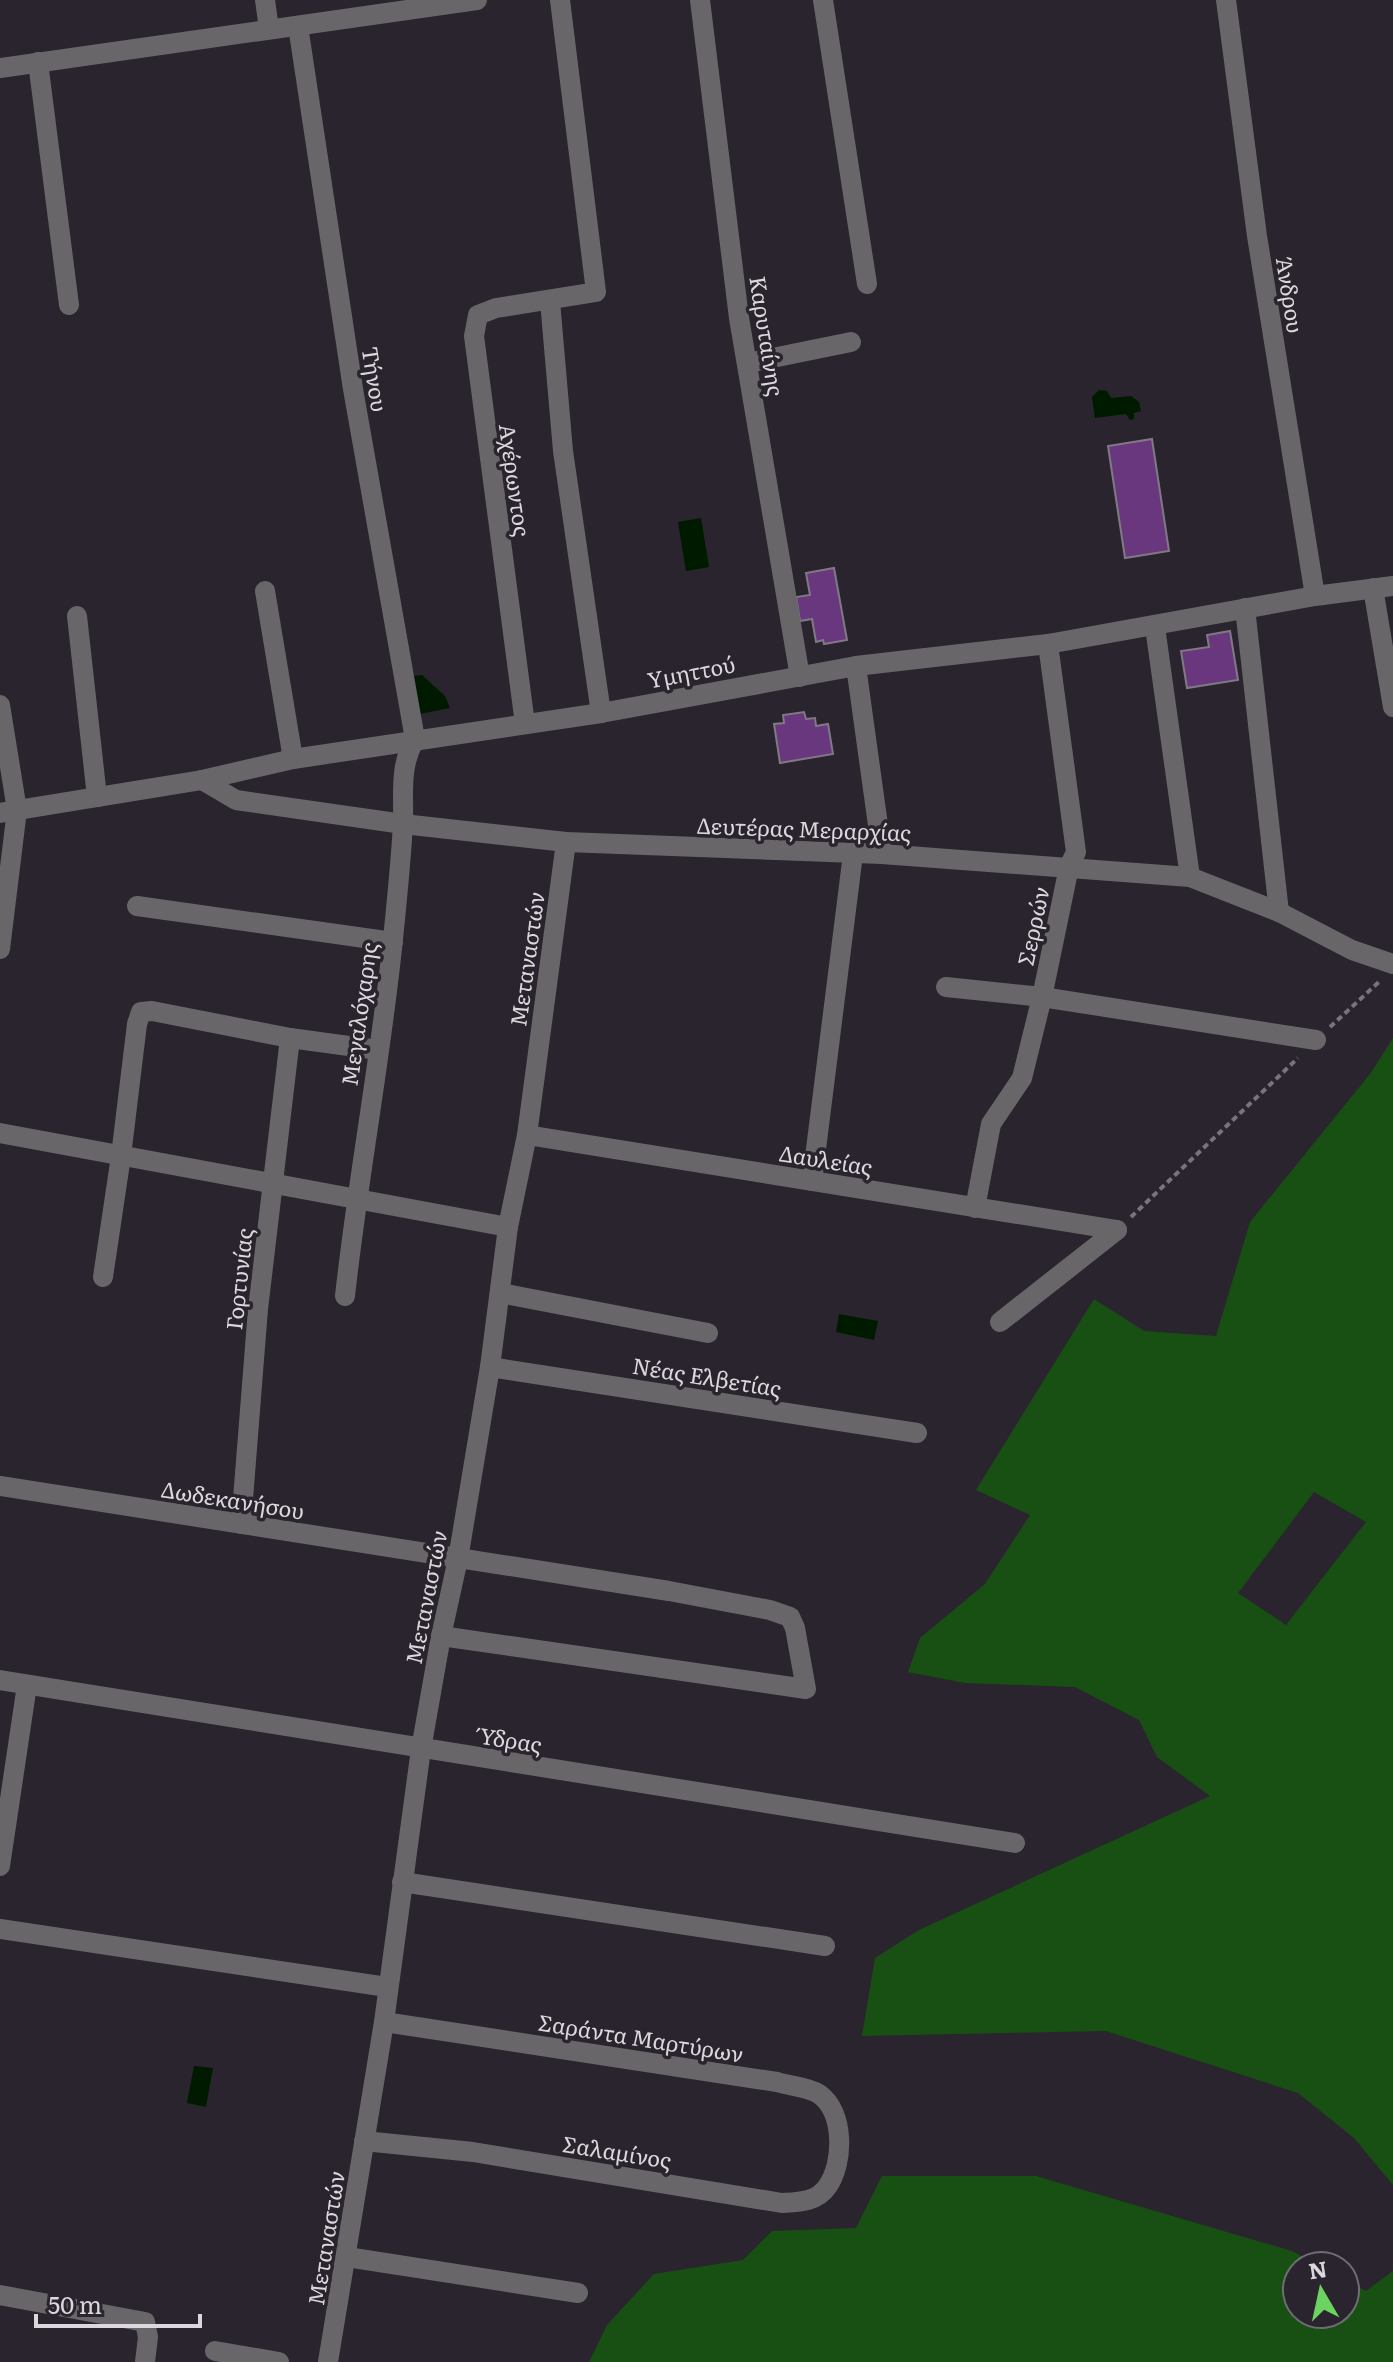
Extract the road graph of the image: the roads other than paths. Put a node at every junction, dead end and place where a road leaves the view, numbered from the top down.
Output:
1 (265, 0) edge
2 (477, 0) edge
3 (560, 0) edge
4 (700, 0) edge
5 (823, 0) edge
6 (1226, 0) edge
7 (298, 26) junction
8 (269, 29) junction
9 (38, 62) junction
10 (0, 68) edge
11 (867, 284) dead end
12 (550, 301) junction
13 (69, 305) dead end
14 (851, 342) dead end
15 (748, 363) junction
16 (1383, 587) edge
17 (265, 591) dead end
18 (1315, 596) junction
19 (1245, 608) junction
20 (77, 616) dead end
21 (1155, 627) junction
22 (1048, 644) junction
23 (856, 666) junction
24 (800, 677) junction
25 (0, 705) edge
26 (1393, 707) edge
27 (601, 713) junction
28 (525, 724) junction
29 (415, 739) junction
30 (293, 759) junction
31 (202, 780) junction
32 (97, 797) junction
33 (8, 812) edge
34 (403, 824) junction
35 (566, 842) junction
36 (853, 854) junction
37 (882, 854) junction
38 (1069, 867) junction
39 (1190, 877) junction
40 (137, 906) dead end
41 (1279, 912) junction
42 (393, 942) junction
43 (0, 949) edge
44 (1388, 971) edge
45 (946, 987) dead end
46 (1042, 997) junction
47 (290, 1038) junction
48 (1316, 1040) road end
49 (378, 1050) junction
50 (0, 1133) edge
51 (527, 1135) junction
52 (121, 1156) junction
53 (812, 1181) junction
54 (272, 1184) junction
55 (356, 1200) junction
56 (975, 1208) junction
57 (508, 1227) junction
58 (103, 1277) dead end
59 (500, 1293) junction
60 (345, 1296) dead end
61 (1000, 1322) dead end
62 (708, 1333) dead end
63 (490, 1367) junction
64 (917, 1433) dead end
65 (0, 1486) edge
66 (241, 1524) junction
67 (458, 1559) junction
68 (441, 1636) junction
69 (0, 1680) edge
70 (27, 1685) junction
71 (421, 1749) junction
72 (5, 1801) edge
73 (1015, 1843) dead end
74 (0, 1866) edge
75 (402, 1882) junction
76 (0, 1929) edge
77 (825, 1946) dead end
78 (387, 1987) junction
79 (384, 2022) junction
80 (364, 2141) junction
81 (838, 2159) joint
82 (347, 2257) junction
83 (578, 2293) dead end
84 (0, 2295) edge
85 (215, 2351) dead end
86 (145, 2362) edge
87 (279, 2362) edge
88 (328, 2362) edge

1 - 8 street
2 - 7 street
3 - 12 street
4 - 15 street, Καρυταίνης
5 - 11 street
6 - 18 street, Άνδρου
7 - 8 street
7 - 29 street, Τήνου
8 - 9 street
9 - 10 street
9 - 13 street
12 - 27 street
12 - 28 street, Αχέρωντος
14 - 15 street
15 - 24 street, Καρυταίνης
16 - 18 street, Υμηττού
16 - 26 street
17 - 30 street
18 - 19 street, Υμηττού
19 - 21 street, Υμηττού
19 - 41 street
20 - 32 street
21 - 22 street, Υμηττού
21 - 39 street
22 - 23 street, Υμηττού
22 - 38 street, Σερρών
23 - 24 street, Υμηττού
23 - 37 street
24 - 27 street, Υμηττού
25 - 33 street
27 - 28 street, Υμηττού
28 - 29 street, Υμηττού
29 - 30 street, Υμηττού
29 - 34 street, Μεγαλόχαρης
30 - 31 street, Υμηττού
31 - 32 street, Υμηττού
31 - 34 street, Δευτέρας Μεραρχίας
32 - 33 street, Υμηττού
33 - 43 street
34 - 35 street, Δευτέρας Μεραρχίας
34 - 42 street, Μεγαλόχαρης
35 - 36 street, Δευτέρας Μεραρχίας
35 - 51 street, Μεταναστών
36 - 37 street, Δευτέρας Μεραρχίας
36 - 53 street
37 - 38 street, Δευτέρας Μεραρχίας
38 - 39 street, Δευτέρας Μεραρχίας
38 - 46 street, Σερρών
39 - 41 street, Δευτέρας Μεραρχίας
40 - 42 street
41 - 44 street, Δευτέρας Μεραρχίας
42 - 49 street, Μεγαλόχαρης
45 - 46 street
46 - 48 street
46 - 56 street, Σερρών
47 - 49 street
47 - 52 street
47 - 54 street, Γορτυνίας
49 - 55 street, Μεγαλόχαρης
50 - 52 street
51 - 53 street, Δαυλείας
51 - 57 street, Μεταναστών
52 - 54 street
52 - 58 street
53 - 56 street, Δαυλείας
54 - 55 street
54 - 66 street, Γορτυνίας
55 - 57 street
55 - 60 street, Μεγαλόχαρης
56 - 61 street, Δαυλείας
57 - 59 street, Μεταναστών
59 - 62 street
59 - 63 street, Μεταναστών
63 - 64 street, Νέας Ελβετίας
63 - 67 street, Μεταναστών
65 - 66 street, Δωδεκανήσου
66 - 67 street, Δωδεκανήσου
67 - 68 street, Μεταναστών
67 - 68 street, Δωδεκανήσου
68 - 71 street, Μεταναστών
69 - 70 street, Ύδρας
70 - 71 street, Ύδρας
70 - 72 street
71 - 73 street, Ύδρας
71 - 75 street, Μεταναστών
72 - 74 street
75 - 77 street
75 - 78 street, Μεταναστών
76 - 78 street
78 - 79 street, Μεταναστών
79 - 80 street, Μεταναστών
79 - 81 street, Σαράντα Μαρτύρων
80 - 81 street, Σαλαμίνος
80 - 82 street, Μεταναστών
82 - 83 street
82 - 88 street, Μεταναστών
84 - 86 street
85 - 87 street

